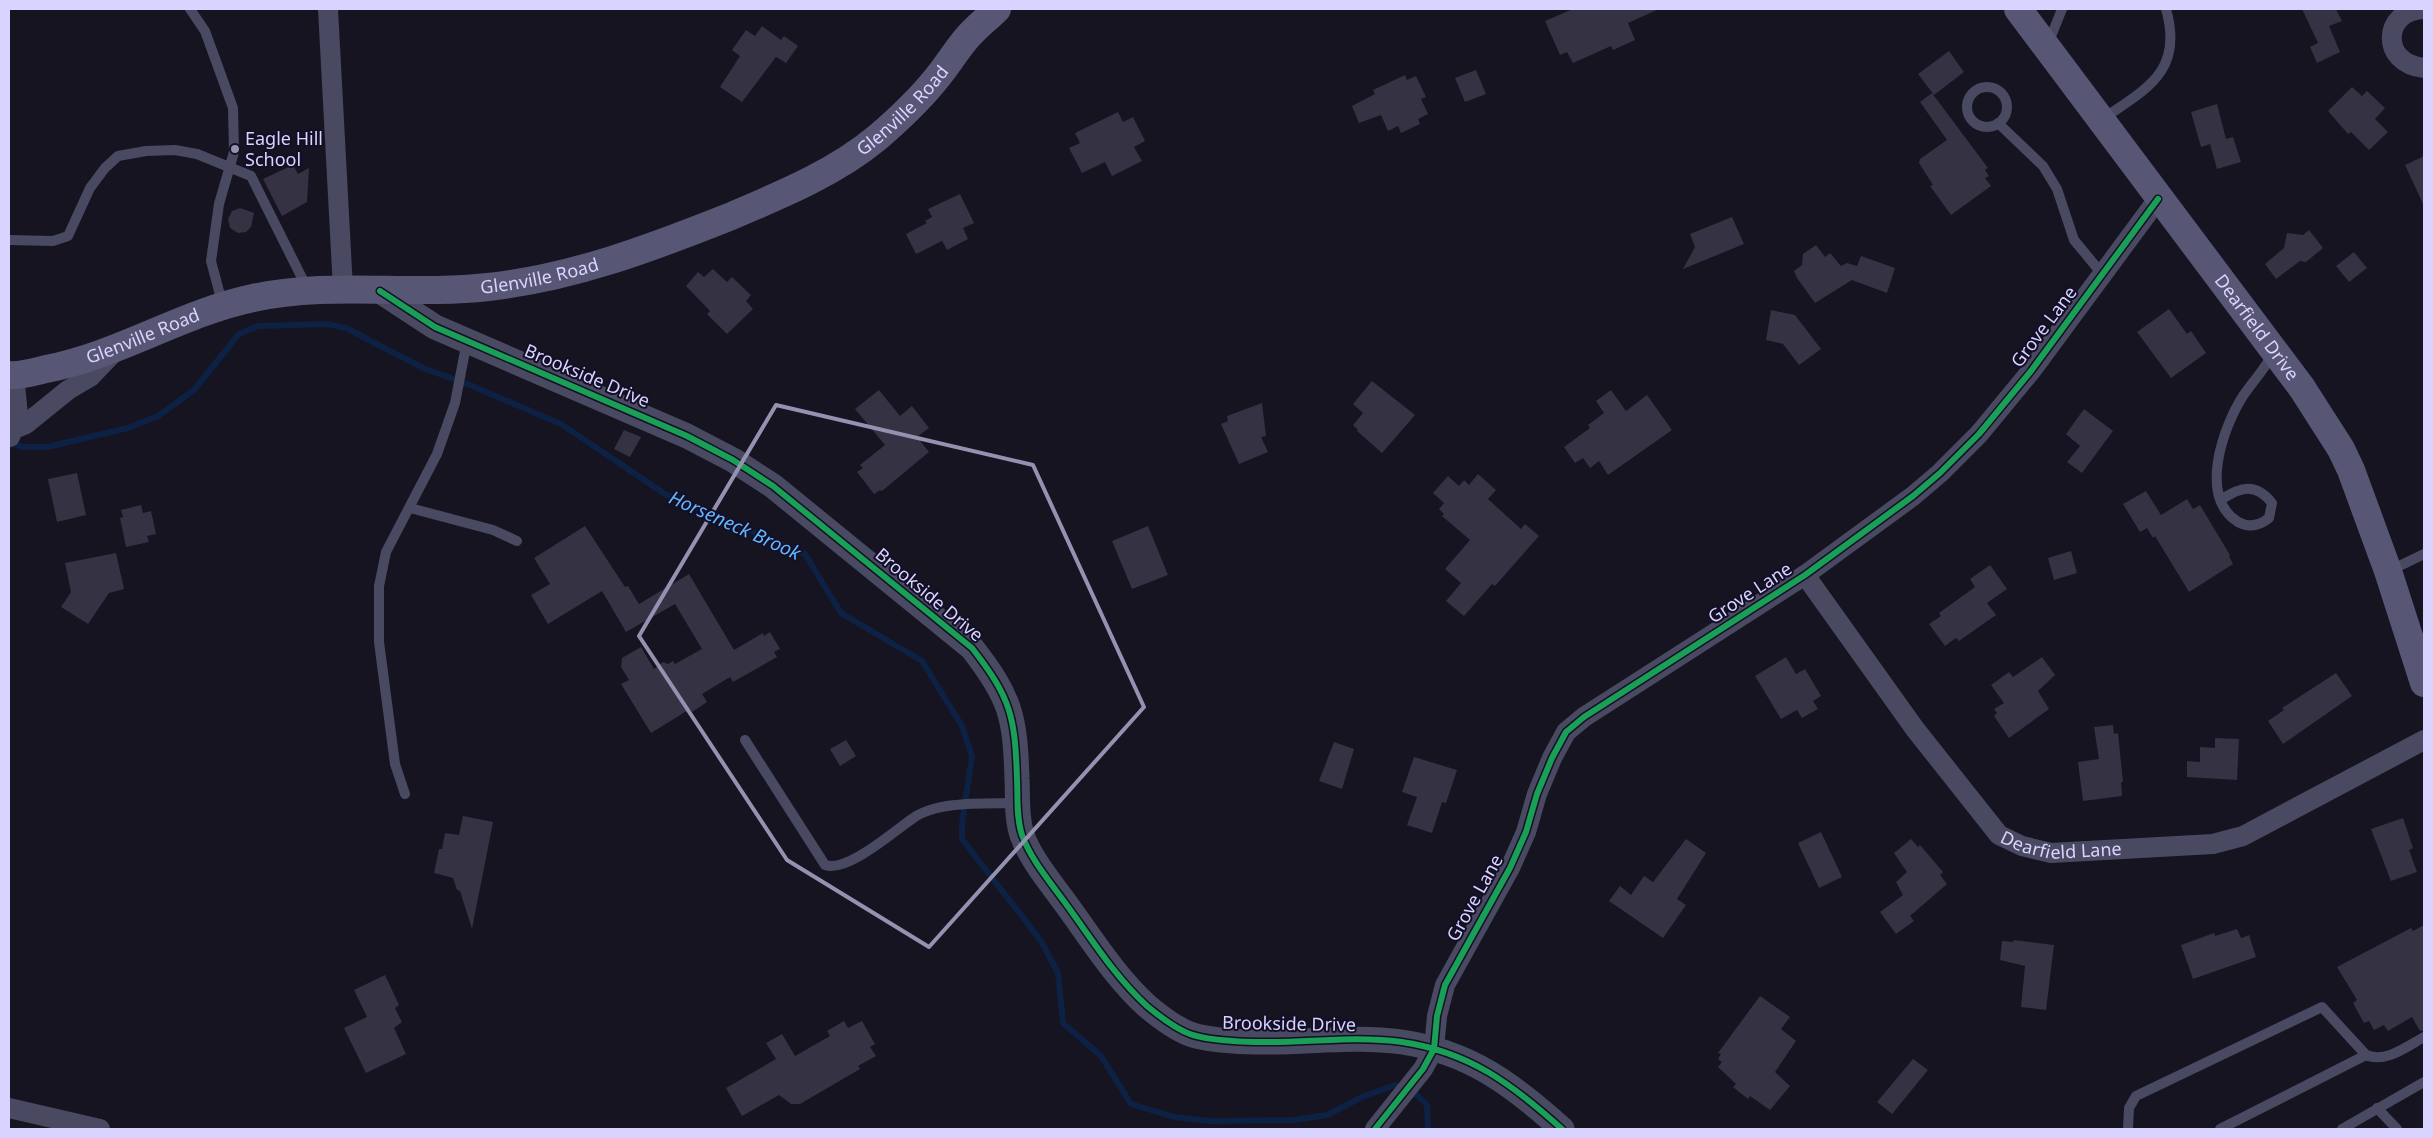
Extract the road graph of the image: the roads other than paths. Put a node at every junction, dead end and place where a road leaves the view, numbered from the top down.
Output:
1 (190, 9) edge
2 (328, 9) edge
3 (997, 9) edge
4 (2018, 9) edge
5 (2062, 9) edge
6 (2166, 9) edge
7 (2424, 9) edge
8 (2402, 12) edge
9 (2042, 42) junction
10 (2424, 68) edge
11 (2101, 121) junction
12 (1998, 123) dead end
13 (230, 165) junction
14 (2158, 199) junction
15 (9, 240) edge
16 (2103, 275) junction
17 (343, 289) junction
18 (308, 290) junction
19 (380, 291) junction
20 (223, 306) junction
21 (467, 341) junction
22 (119, 348) junction
23 (2274, 352) junction
24 (11, 375) edge
25 (11, 434) edge
26 (2221, 500) junction
27 (410, 508) junction
28 (517, 541) dead end
29 (2424, 554) edge
30 (2388, 571) junction
31 (1804, 575) junction
32 (2424, 683) edge
33 (745, 740) dead end
34 (2424, 740) edge
35 (405, 794) dead end
36 (1018, 803) junction
37 (2424, 1037) edge
38 (2366, 1055) junction
39 (1429, 1059) junction
40 (2424, 1082) edge
41 (9, 1108) edge
42 (2377, 1108) junction
43 (100, 1129) edge
44 (1375, 1129) edge
45 (1562, 1129) edge
46 (2128, 1129) edge
47 (2220, 1129) edge
48 (2342, 1129) edge
49 (2397, 1129) edge

1 - 13 lane
2 - 17 street
3 - 19 main road, Glenville Road
4 - 9 main road, Dearfield Drive
5 - 9 lane
6 - 11 lane
7 - 8 street
8 - 10 street
9 - 11 main road, Dearfield Drive
11 - 14 main road, Dearfield Drive
12 - 16 lane
13 - 15 lane
13 - 18 lane
13 - 20 lane
14 - 16 street, Grove Lane
14 - 23 main road, Dearfield Drive
16 - 31 street, Grove Lane
17 - 18 main road, Glenville Road
17 - 19 main road, Glenville Road
18 - 20 main road, Glenville Road
19 - 21 street, Brookside Drive
20 - 22 main road, Glenville Road
21 - 27 lane
21 - 36 street, Brookside Drive
22 - 24 main road, Glenville Road
22 - 25 street
23 - 26 lane
23 - 30 main road, Dearfield Drive
24 - 25 street
26 - 26 lane
27 - 28 lane
27 - 35 lane
29 - 30 lane
30 - 32 main road, Dearfield Drive
31 - 34 street, Dearfield Lane
31 - 39 street, Grove Lane
33 - 36 lane
36 - 39 street, Brookside Drive
37 - 38 lane
38 - 46 lane
38 - 47 lane
39 - 44 street
39 - 45 street, Brookside Drive
40 - 42 lane
41 - 43 street
42 - 48 lane
42 - 49 lane

